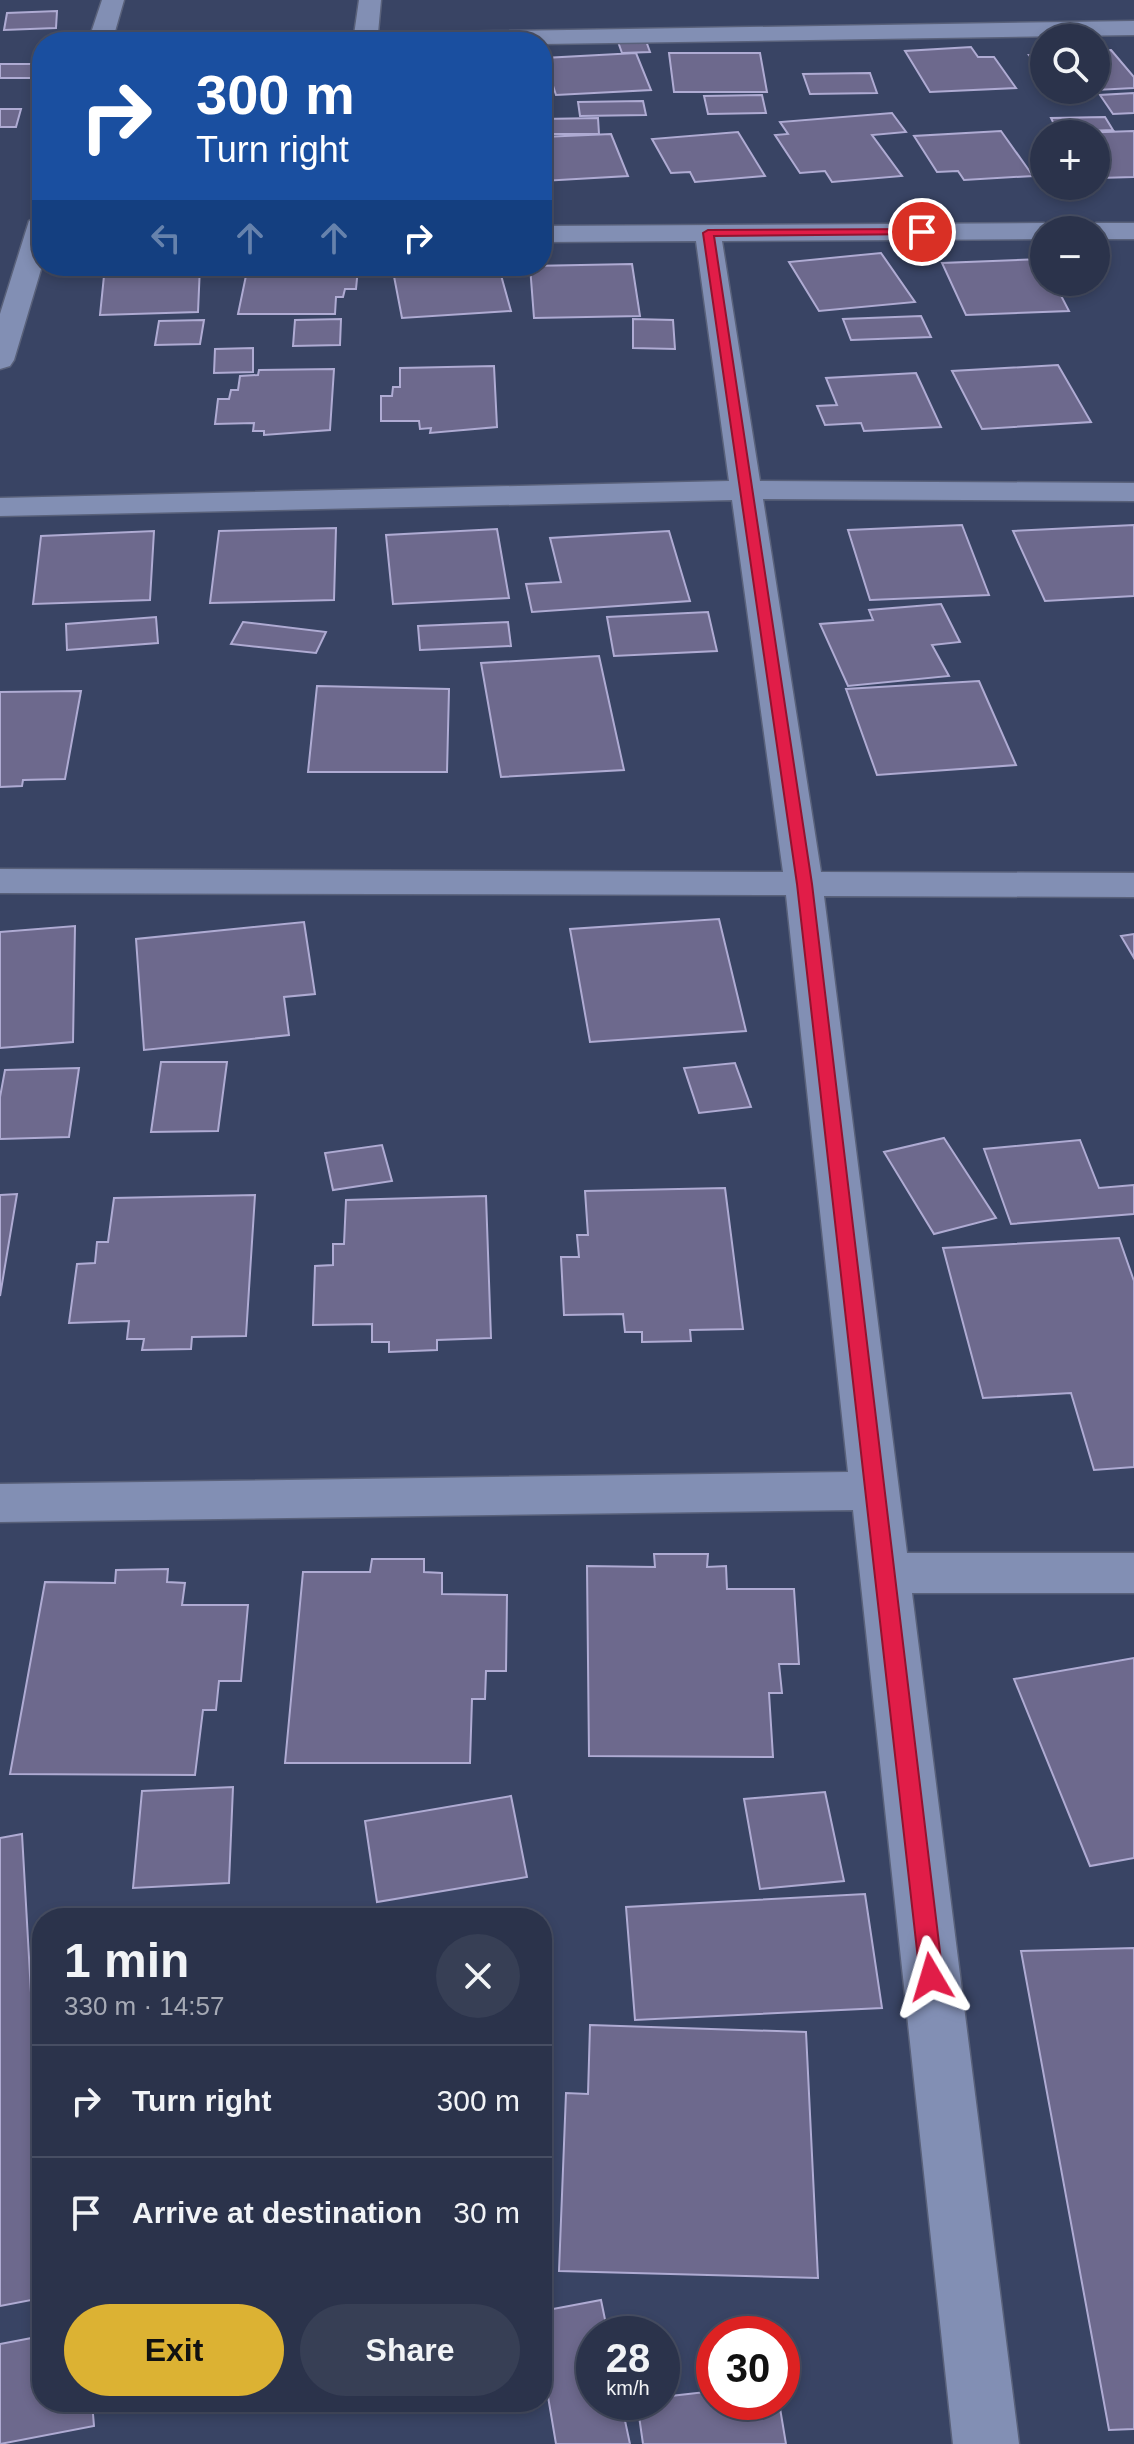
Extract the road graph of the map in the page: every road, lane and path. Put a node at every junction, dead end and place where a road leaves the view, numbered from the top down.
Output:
1 (113, 0) edge
2 (370, 0) edge
3 (1134, 28) edge
4 (103, 32) edge
5 (366, 32) edge
6 (552, 38) edge
7 (1030, 231) edge
8 (1110, 231) edge
9 (1134, 231) edge
10 (708, 233) junction
11 (552, 234) edge
12 (32, 258) edge
13 (0, 360) edge
14 (748, 490) junction
15 (1134, 492) edge
16 (0, 507) edge
17 (0, 881) edge
18 (804, 884) junction
19 (1134, 885) edge
20 (874, 1491) junction
21 (0, 1503) edge
22 (884, 1573) junction
23 (1134, 1573) edge
24 (986, 2444) edge

1 - 4 street
2 - 5 street
3 - 6 street
7 - 10 street
8 - 9 street
10 - 11 street
10 - 14 street
12 - 13 street
14 - 15 street
14 - 16 street
14 - 18 street
17 - 18 street
18 - 19 street
18 - 20 street
20 - 21 street
20 - 22 street
22 - 23 street
22 - 24 street

